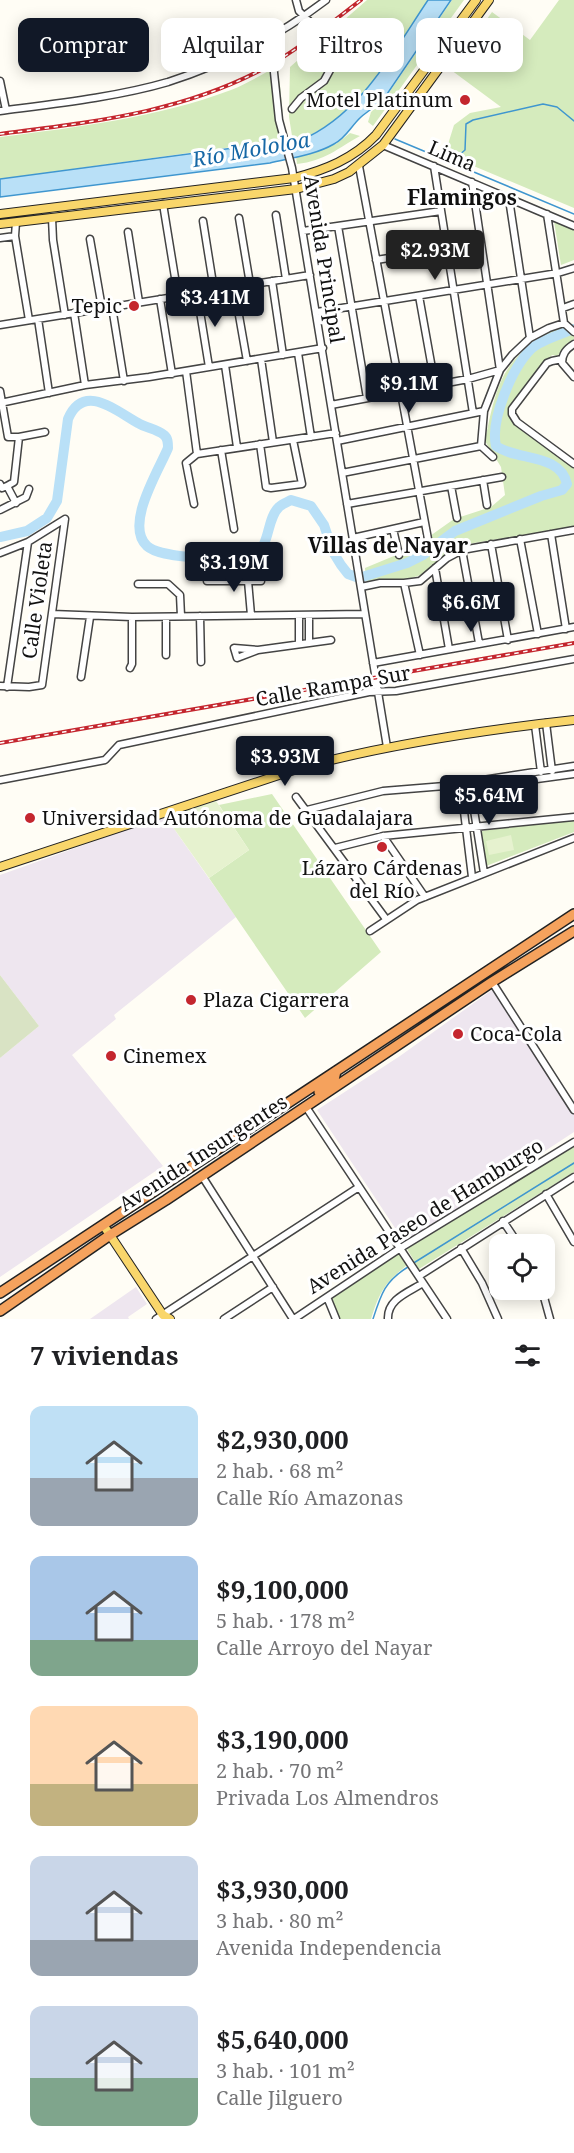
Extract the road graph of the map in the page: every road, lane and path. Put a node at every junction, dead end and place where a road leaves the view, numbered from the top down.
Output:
1 (296, 0) edge
2 (313, 0) edge
3 (476, 0) edge
4 (488, 0) edge
5 (323, 2) edge
6 (305, 16) junction
7 (285, 28) edge
8 (190, 72) edge
9 (274, 72) edge
10 (0, 81) edge
11 (292, 109) dead end
12 (3, 111) edge
13 (388, 139) junction
14 (359, 166) junction
15 (434, 166) junction
16 (294, 178) junction
17 (472, 182) junction
18 (296, 189) junction
19 (509, 199) junction
20 (164, 204) junction
21 (441, 211) junction
22 (0, 214) edge
23 (547, 214) junction
24 (276, 215) dead end
25 (52, 218) junction
26 (239, 218) dead end
27 (203, 221) dead end
28 (369, 221) junction
29 (16, 222) junction
30 (0, 224) edge
31 (338, 226) junction
32 (574, 226) edge
33 (303, 231) junction
34 (128, 232) dead end
35 (15, 236) junction
36 (0, 238) edge
37 (90, 239) dead end
38 (447, 249) junction
39 (376, 260) junction
40 (574, 268) edge
41 (558, 273) junction
42 (310, 275) junction
43 (286, 279) junction
44 (521, 279) junction
45 (272, 281) junction
46 (250, 284) junction
47 (488, 285) junction
48 (234, 287) junction
49 (214, 290) junction
50 (454, 290) junction
51 (197, 293) junction
52 (178, 296) junction
53 (419, 296) junction
54 (160, 299) junction
55 (383, 301) junction
56 (139, 302) junction
57 (574, 304) edge
58 (352, 306) junction
59 (112, 307) junction
60 (102, 308) junction
61 (563, 308) junction
62 (316, 312) junction
63 (74, 313) junction
64 (64, 315) junction
65 (38, 319) junction
66 (29, 320) junction
67 (564, 323) junction
68 (0, 325) edge
69 (574, 332) edge
70 (530, 338) junction
71 (574, 344) edge
72 (323, 348) junction
73 (298, 352) junction
74 (283, 355) junction
75 (261, 359) junction
76 (562, 359) junction
77 (247, 361) junction
78 (225, 365) junction
79 (209, 368) junction
80 (500, 370) junction
81 (186, 371) junction
82 (172, 374) junction
83 (574, 377) edge
84 (468, 379) junction
85 (124, 381) junction
86 (85, 385) junction
87 (435, 385) junction
88 (0, 391) edge
89 (400, 392) junction
90 (49, 393) junction
91 (367, 398) junction
92 (1, 403) edge
93 (331, 405) junction
94 (484, 411) junction
95 (473, 413) junction
96 (406, 427) junction
97 (45, 432) dead end
98 (19, 437) junction
99 (311, 437) junction
100 (337, 437) junction
101 (293, 440) junction
102 (273, 442) junction
103 (260, 444) junction
104 (481, 446) junction
105 (237, 447) junction
106 (221, 450) junction
107 (197, 454) junction
108 (493, 457) dead end
109 (412, 459) junction
110 (573, 461) edge
111 (342, 473) junction
112 (502, 477) dead end
113 (483, 480) junction
114 (3, 485) edge
115 (451, 486) junction
116 (29, 489) dead end
117 (418, 492) junction
118 (16, 503) junction
119 (194, 504) dead end
120 (347, 504) junction
121 (487, 505) dead end
122 (0, 510) edge
123 (457, 518) dead end
124 (424, 522) junction
125 (234, 529) dead end
126 (393, 529) junction
127 (574, 530) edge
128 (551, 534) junction
129 (353, 538) junction
130 (428, 539) dead end
131 (520, 539) junction
132 (28, 542) junction
133 (491, 544) junction
134 (462, 550) junction
135 (0, 553) edge
136 (399, 555) dead end
137 (435, 568) junction
138 (420, 580) junction
139 (207, 581) dead end
140 (248, 581) junction
141 (261, 581) dead end
142 (437, 581) junction
143 (404, 583) junction
144 (138, 584) dead end
145 (361, 585) junction
146 (52, 614) junction
147 (365, 614) junction
148 (251, 615) junction
149 (299, 615) junction
150 (309, 615) junction
151 (166, 616) junction
152 (181, 616) junction
153 (200, 616) junction
154 (90, 617) junction
155 (132, 617) junction
156 (570, 628) edge
157 (538, 634) junction
158 (331, 640) dead end
159 (508, 640) junction
160 (309, 643) junction
161 (299, 644) junction
162 (479, 644) junction
163 (449, 649) junction
164 (258, 650) dead end
165 (166, 655) dead end
166 (420, 655) junction
167 (574, 659) edge
168 (201, 662) dead end
169 (373, 663) junction
170 (130, 669) dead end
171 (81, 677) dead end
172 (3, 686) edge
173 (378, 693) junction
174 (574, 720) edge
175 (546, 723) junction
176 (535, 725) junction
177 (387, 747) junction
178 (574, 766) edge
179 (551, 769) junction
180 (541, 770) junction
181 (574, 774) edge
182 (553, 778) junction
183 (543, 779) junction
184 (0, 780) edge
185 (470, 785) junction
186 (460, 786) junction
187 (296, 797) dead end
188 (307, 810) junction
189 (574, 817) edge
190 (477, 828) junction
191 (466, 829) junction
192 (383, 836) junction
193 (574, 838) edge
194 (335, 848) junction
195 (0, 867) edge
196 (484, 873) junction
197 (472, 877) junction
198 (425, 897) junction
199 (574, 914) edge
200 (386, 919) junction
201 (370, 931) dead end
202 (574, 931) edge
203 (492, 982) junction
204 (420, 1015) junction
205 (427, 1026) junction
206 (355, 1059) junction
207 (363, 1070) junction
208 (336, 1071) junction
209 (306, 1107) junction
210 (574, 1110) edge
211 (235, 1138) junction
212 (574, 1142) edge
213 (243, 1149) junction
214 (202, 1176) junction
215 (574, 1177) edge
216 (185, 1187) junction
217 (359, 1187) junction
218 (546, 1194) junction
219 (503, 1221) junction
220 (104, 1226) junction
221 (512, 1234) edge
222 (110, 1235) junction
223 (574, 1242) edge
224 (461, 1248) junction
225 (399, 1249) junction
226 (253, 1255) junction
227 (416, 1273) junction
228 (423, 1283) junction
229 (273, 1287) junction
230 (0, 1293) edge
231 (327, 1297) junction
232 (544, 1300) edge
233 (0, 1311) edge
234 (163, 1318) edge
235 (224, 1319) edge
236 (294, 1319) edge
237 (336, 1319) edge
238 (388, 1319) edge
239 (447, 1319) edge
240 (498, 1319) edge
241 (549, 1319) edge

1 - 6 street
2 - 5 street
3 - 16 main road
4 - 13 main road
5 - 6 street
6 - 7 street
6 - 11 street
8 - 12 street
9 - 16 street, Avenida Principal
10 - 12 street
13 - 14 main road
13 - 15 street, Lima
14 - 18 main road
14 - 28 street
15 - 17 street, Lima
15 - 21 street
16 - 18 street, Avenida Principal
16 - 22 main road
17 - 19 street, Lima
17 - 47 street
18 - 20 main road
18 - 33 street, Avenida Principal
19 - 23 street, Lima
19 - 44 street
20 - 25 main road
20 - 52 street
21 - 28 street
21 - 38 street
23 - 32 street, Lima
23 - 41 street
24 - 43 street
25 - 29 main road
25 - 64 street
26 - 46 street
27 - 49 street
28 - 31 street
28 - 39 street
29 - 30 main road
29 - 35 street
31 - 33 street
31 - 58 street
33 - 42 street, Avenida Principal
34 - 56 street
35 - 36 street
35 - 66 street
37 - 60 street
38 - 39 street
38 - 50 street
39 - 55 street
40 - 41 street
41 - 44 street
41 - 61 street
42 - 43 street
42 - 62 street, Avenida Principal
43 - 45 street
44 - 47 street
44 - 70 street
45 - 46 street
45 - 74 street
46 - 48 street
47 - 50 street
47 - 80 street
48 - 49 street
48 - 77 street
49 - 51 street
50 - 53 street
50 - 84 street
51 - 52 street
51 - 79 street
52 - 54 street
53 - 55 street
53 - 87 street
54 - 56 street
54 - 82 street
55 - 58 street
55 - 89 street
56 - 59 street
57 - 61 street
58 - 62 street
58 - 91 street
59 - 60 street
59 - 85 street
60 - 63 street
61 - 67 street
62 - 72 street, Avenida Principal
63 - 64 street
63 - 86 street
64 - 65 street
65 - 66 street
65 - 90 street
66 - 68 street
67 - 69 street
67 - 70 street
70 - 80 street
71 - 76 street
72 - 73 street
72 - 93 street, Avenida Principal
73 - 74 street
73 - 99 street
74 - 75 street
75 - 77 street
75 - 102 street
76 - 83 street
76 - 110 street
77 - 78 street
78 - 79 street
78 - 105 street
79 - 81 street
80 - 84 street
80 - 94 street
81 - 82 street
81 - 107 street
82 - 85 street
84 - 87 street
84 - 95 street
85 - 86 street
86 - 90 street
87 - 89 street
88 - 92 street
89 - 91 street
89 - 96 street
90 - 92 street
91 - 93 street
92 - 98 street
93 - 100 street, Avenida Principal
94 - 95 street
94 - 104 street
95 - 96 street
96 - 100 street
96 - 109 street
97 - 98 street
98 - 114 street
99 - 100 street
99 - 101 street
100 - 111 street, Avenida Principal
101 - 102 street
101 - 103 street
102 - 103 street
103 - 105 street
104 - 108 street
104 - 109 street
105 - 106 street
106 - 107 street
106 - 125 street
107 - 119 street
109 - 111 street
109 - 117 street
111 - 120 street, Avenida Principal
112 - 113 street
113 - 115 street
113 - 121 street
114 - 118 street
115 - 117 street
115 - 123 street
116 - 118 street
117 - 120 street
117 - 124 street
118 - 122 street
120 - 129 street, Avenida Principal
124 - 126 street
124 - 130 street
126 - 129 street
126 - 136 street
127 - 128 street
128 - 131 street
128 - 156 street
129 - 145 street, Avenida Principal
131 - 133 street
131 - 157 street
132 - 135 street
132 - 146 street, Calle Violeta
132 - 172 street
133 - 134 street
133 - 159 street
134 - 137 street
134 - 162 street
137 - 138 street
137 - 142 street
138 - 142 street
138 - 143 street
139 - 140 street
140 - 141 street
140 - 148 street
142 - 163 street
143 - 145 street
143 - 166 street
144 - 152 street
145 - 147 street, Avenida Principal
146 - 154 street
146 - 172 street, Calle Violeta
147 - 150 street
147 - 169 street, Avenida Principal
148 - 149 street
148 - 153 street
149 - 150 street
149 - 161 street
150 - 160 street
151 - 152 street
151 - 155 street
151 - 165 street
152 - 153 street
153 - 168 street
154 - 155 street
154 - 171 street
155 - 170 street
156 - 157 street
157 - 159 street
158 - 160 street
159 - 162 street
160 - 161 street
161 - 164 street
162 - 163 street
163 - 166 street
166 - 169 street
167 - 173 street, Calle Rampa Sur
169 - 173 street, Avenida Principal
173 - 177 street, Avenida Principal
173 - 184 street, Calle Rampa Sur
174 - 175 main road
175 - 176 main road
175 - 179 street
176 - 177 main road
176 - 180 street
177 - 195 main road
178 - 179 street
179 - 180 street
179 - 182 street
180 - 183 street
180 - 185 street
181 - 182 street
182 - 183 street
183 - 185 street
185 - 186 street
185 - 190 street
186 - 188 street
186 - 191 street
187 - 188 street
188 - 194 street
189 - 190 street
190 - 191 street
190 - 196 street
191 - 192 street
191 - 197 street
192 - 194 street
192 - 198 street
193 - 196 street
194 - 200 street
196 - 197 street
197 - 198 street
198 - 200 street
199 - 204 highway, Avenida Insurgentes
200 - 201 street
202 - 203 highway, Avenida Insurgentes
203 - 205 highway, Avenida Insurgentes
203 - 210 street
204 - 205 highway
204 - 206 highway, Avenida Insurgentes
205 - 207 highway, Avenida Insurgentes
206 - 207 highway
206 - 208 highway, Avenida Insurgentes
207 - 209 highway, Avenida Insurgentes
208 - 209 highway
208 - 211 highway, Avenida Insurgentes
209 - 213 highway, Avenida Insurgentes
209 - 217 street
211 - 213 highway
211 - 216 highway
211 - 220 highway, Avenida Insurgentes
212 - 225 street, Avenida Paseo de Hamburgo
213 - 214 highway, Avenida Insurgentes
214 - 216 highway, Avenida Insurgentes
214 - 226 street
215 - 218 street
216 - 222 highway, Avenida Insurgentes
217 - 225 street
217 - 226 street
218 - 219 street
218 - 223 street
219 - 221 street
219 - 224 street
220 - 222 main road
220 - 230 highway, Avenida Insurgentes
222 - 233 highway, Avenida Insurgentes
222 - 234 main road
224 - 227 street
224 - 240 street
225 - 227 street
225 - 231 street, Avenida Paseo de Hamburgo
226 - 229 street
226 - 234 street
227 - 228 street
228 - 238 street
228 - 239 street
229 - 235 street
229 - 236 street
231 - 236 street, Avenida Paseo de Hamburgo
231 - 237 street
232 - 241 street

